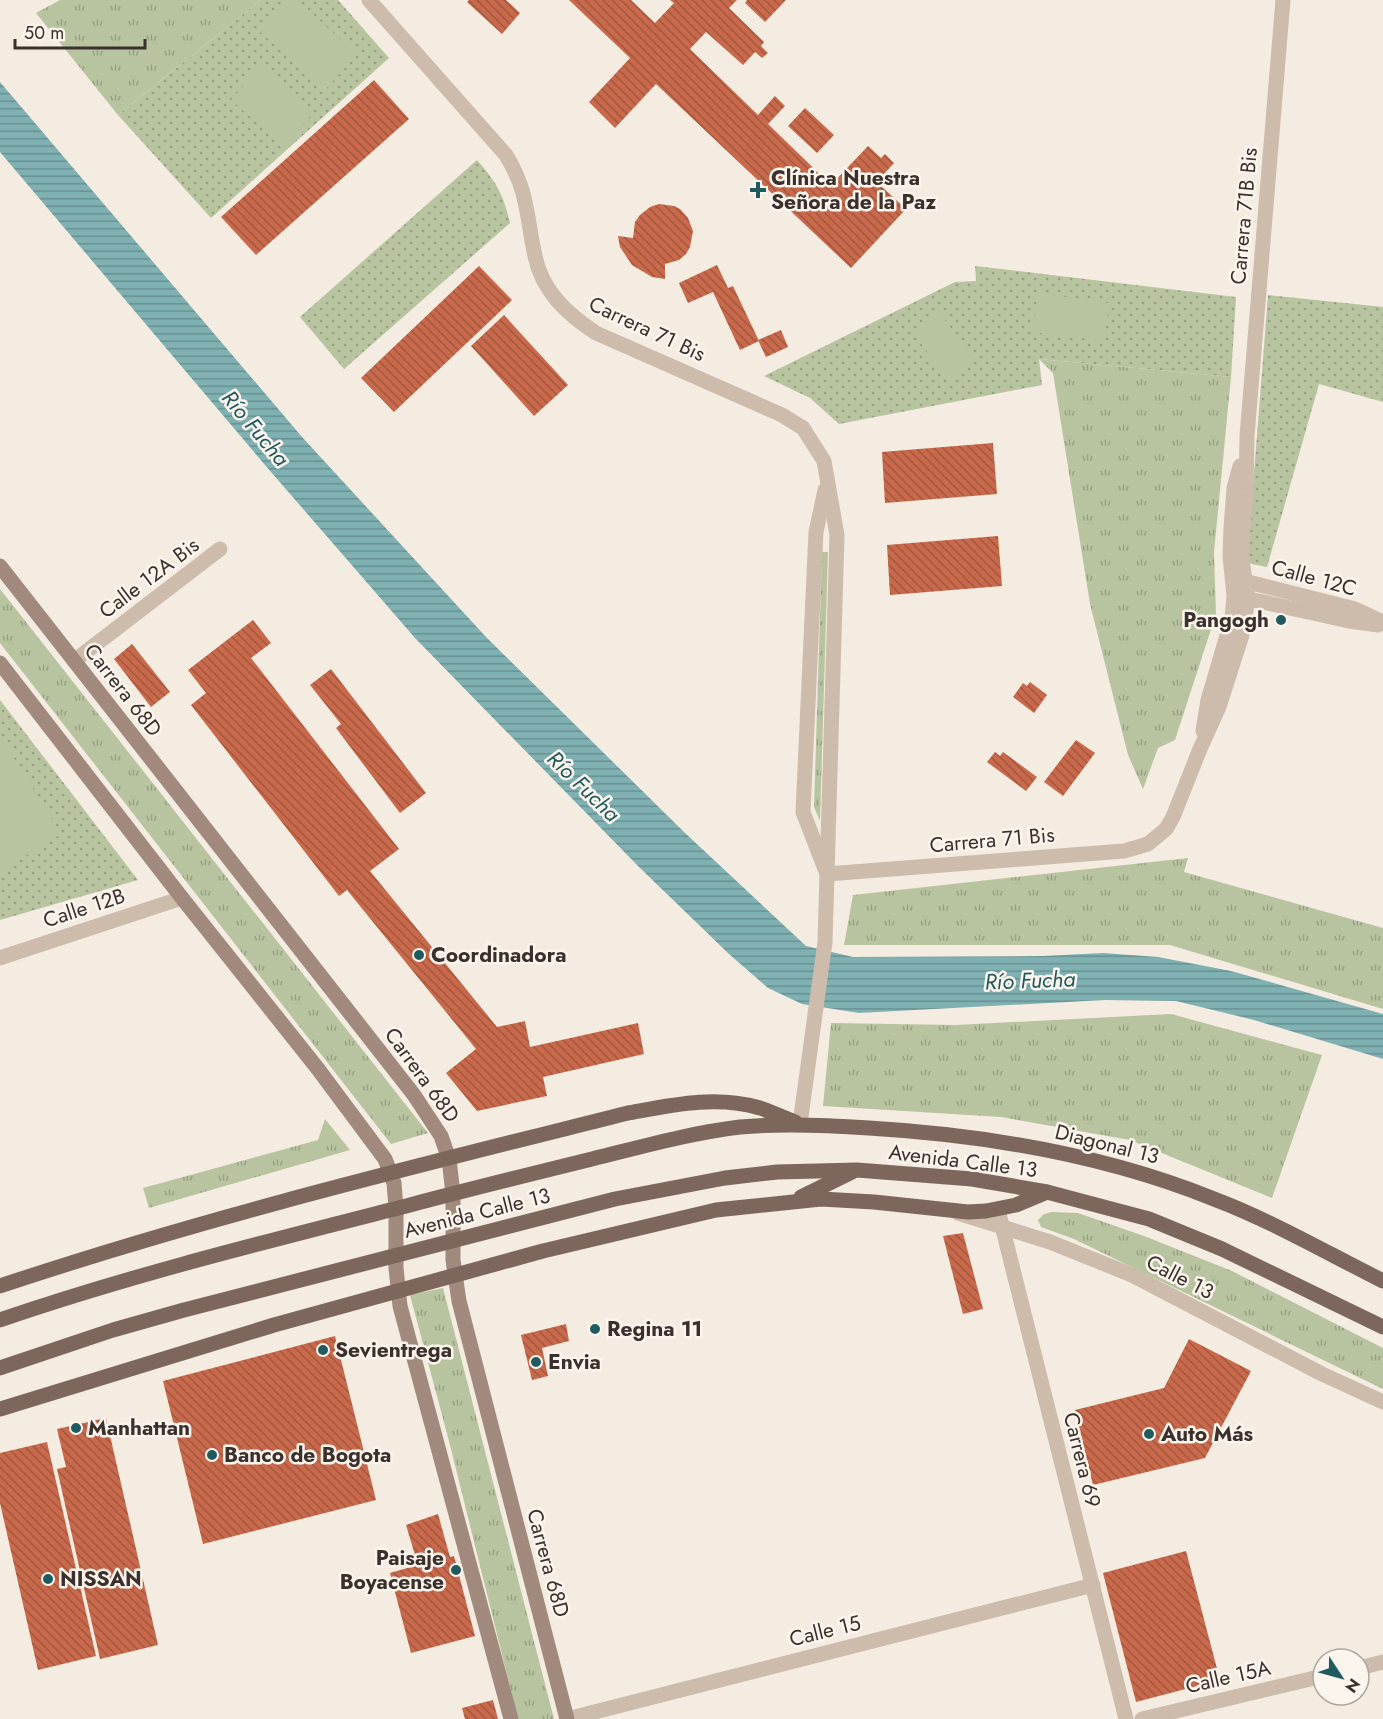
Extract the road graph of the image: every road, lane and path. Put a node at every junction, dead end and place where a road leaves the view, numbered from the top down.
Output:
1 (369, 0) edge
2 (1283, 0) edge
3 (827, 481) junction
4 (220, 549) dead end
5 (0, 566) edge
6 (1239, 580) junction
7 (1241, 598) junction
8 (1383, 624) edge
9 (74, 662) junction
10 (0, 663) edge
11 (1157, 837) joint
12 (827, 874) junction
13 (182, 898) junction
14 (0, 958) edge
15 (800, 1124) junction
16 (449, 1159) junction
17 (857, 1170) junction
18 (392, 1173) junction
19 (1047, 1192) junction
20 (453, 1194) junction
21 (793, 1201) junction
22 (396, 1208) junction
23 (949, 1210) junction
24 (998, 1210) junction
25 (1002, 1226) junction
26 (452, 1241) junction
27 (396, 1255) junction
28 (454, 1276) junction
29 (1383, 1281) edge
30 (0, 1286) edge
31 (398, 1291) junction
32 (33, 1308) junction
33 (0, 1311) edge
34 (0, 1320) edge
35 (1383, 1327) edge
36 (0, 1368) edge
37 (1383, 1402) edge
38 (0, 1409) edge
39 (1093, 1585) junction
40 (1311, 1679) edge
41 (511, 1719) edge
42 (567, 1719) edge
43 (1126, 1719) edge
44 (1142, 1719) edge

1 - 3 street, Carrera 71 Bis
2 - 6 street, Carrera 71B Bis
3 - 12 street, Carrera 71 Bis
3 - 12 street, Carrera 71 Bis
4 - 9 street, Calle 12A Bis
5 - 9 main road, Carrera 68D
6 - 7 street, Carrera 71B Bis
6 - 8 street, Calle 12C
7 - 8 street, Calle 12C
7 - 11 street, Carrera 71B Bis
9 - 16 main road, Carrera 68D
10 - 13 main road
11 - 12 street, Carrera 71 Bis
12 - 15 street, Carrera 71 Bis
13 - 14 street, Calle 12B
13 - 18 main road
15 - 16 main road
15 - 20 main road, Avenida Calle 13
15 - 29 main road, Diagonal 13
16 - 18 main road
16 - 20 main road, Carrera 68D
17 - 19 main road, Avenida Calle 13
17 - 21 main road
17 - 26 main road, Avenida Calle 13
18 - 22 main road
18 - 30 main road
19 - 24 main road, Avenida Calle 13
19 - 35 main road
20 - 22 main road, Avenida Calle 13
20 - 26 main road, Carrera 68D
21 - 23 main road, Avenida Calle 13
21 - 28 main road, Avenida Calle 13
22 - 27 main road
22 - 32 main road, Avenida Calle 13
23 - 24 main road, Avenida Calle 13
23 - 25 street, Calle 13
24 - 25 street, Carrera 69
25 - 37 street, Calle 13
25 - 39 street, Carrera 69
26 - 27 main road, Avenida Calle 13
26 - 28 main road, Carrera 68D
27 - 31 main road
27 - 36 main road, Avenida Calle 13
28 - 31 main road, Avenida Calle 13
28 - 42 main road, Carrera 68D
31 - 38 main road, Avenida Calle 13
31 - 41 main road
32 - 33 main road
32 - 34 main road, Avenida Calle 13
39 - 42 street, Calle 15
39 - 43 street, Carrera 69
40 - 44 street, Calle 15A

